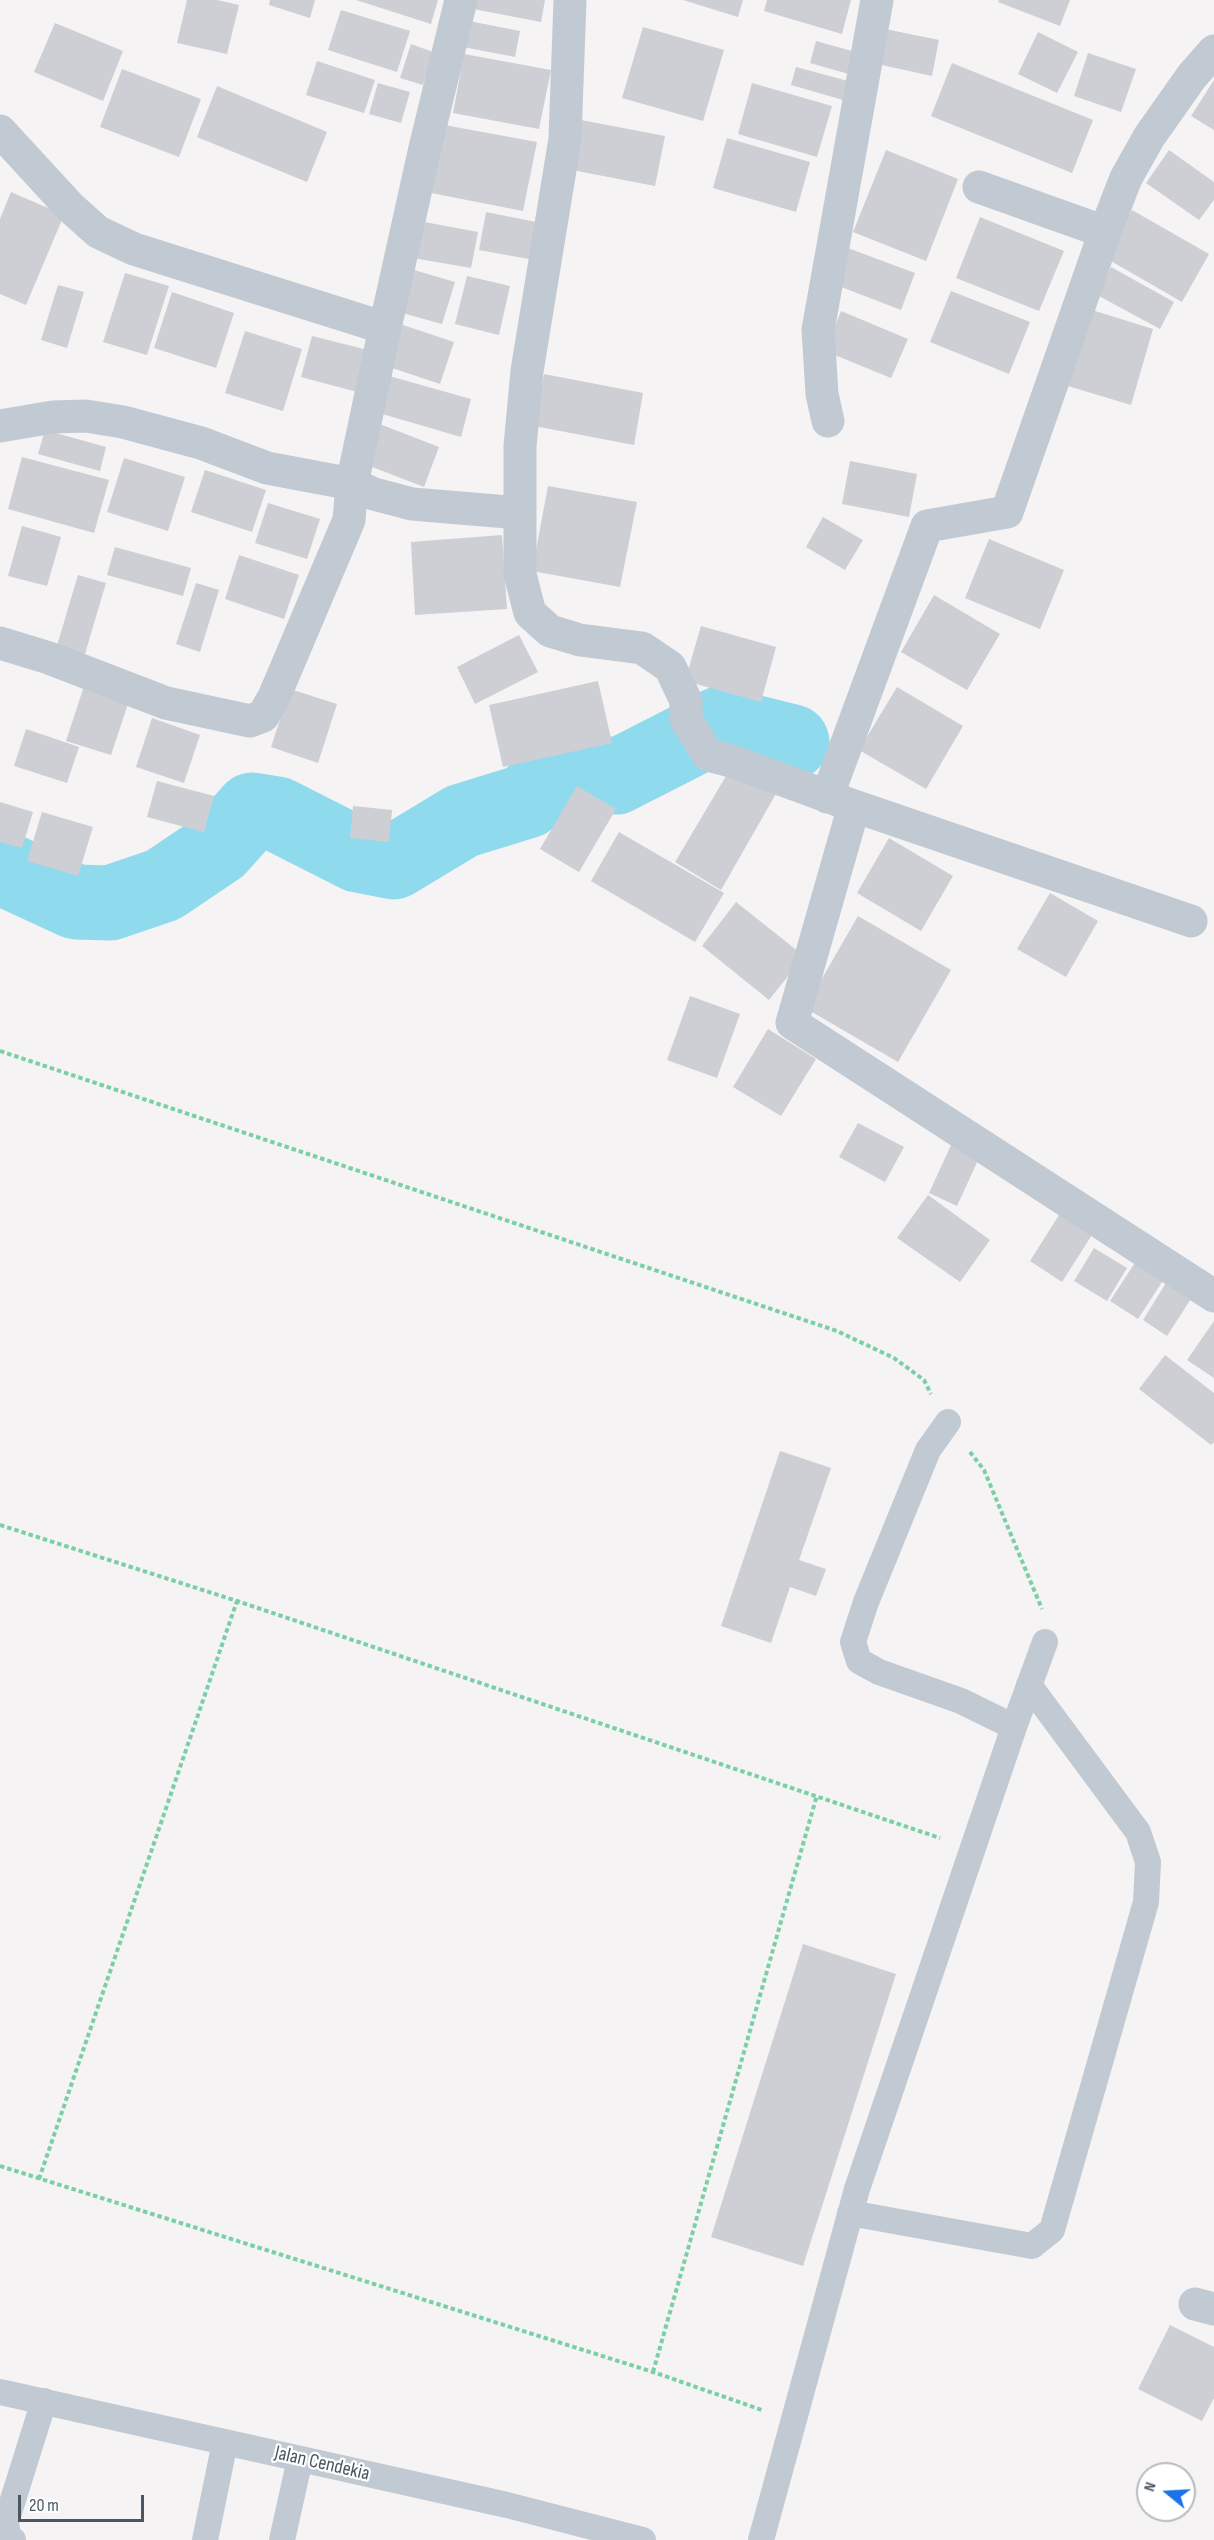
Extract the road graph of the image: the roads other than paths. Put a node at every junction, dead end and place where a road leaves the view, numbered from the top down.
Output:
1 (460, 0) edge
2 (570, 0) edge
3 (877, 0) edge
4 (1214, 51) edge
5 (0, 131) edge
6 (979, 187) dead end
7 (1104, 232) junction
8 (385, 328) junction
9 (828, 421) dead end
10 (0, 426) edge
11 (351, 501) junction
12 (520, 513) junction
13 (0, 643) edge
14 (840, 801) junction
15 (1191, 921) dead end
16 (1214, 1296) edge
17 (948, 1422) road end
18 (1045, 1642) road end
19 (1029, 1685) junction
20 (1014, 1727) junction
21 (850, 2213) junction
22 (0, 2392) edge
23 (44, 2401) junction
24 (225, 2442) junction
25 (300, 2459) junction
26 (14, 2540) edge
27 (205, 2540) edge
28 (282, 2540) edge
29 (643, 2540) edge
30 (761, 2540) edge

1 - 8 street
2 - 12 street
3 - 9 street
4 - 7 street
5 - 8 street
6 - 7 street
7 - 14 street
8 - 11 street
10 - 11 street
11 - 12 street
11 - 13 street
12 - 14 street
14 - 15 street
14 - 16 street
17 - 20 lane
18 - 19 lane
19 - 20 lane
19 - 21 lane
20 - 21 lane
21 - 30 lane
22 - 23 lane, Jalan Cendekia
23 - 24 lane, Jalan Cendekia
23 - 26 lane
24 - 25 lane, Jalan Cendekia
24 - 27 lane
25 - 28 lane
25 - 29 lane, Jalan Cendekia

